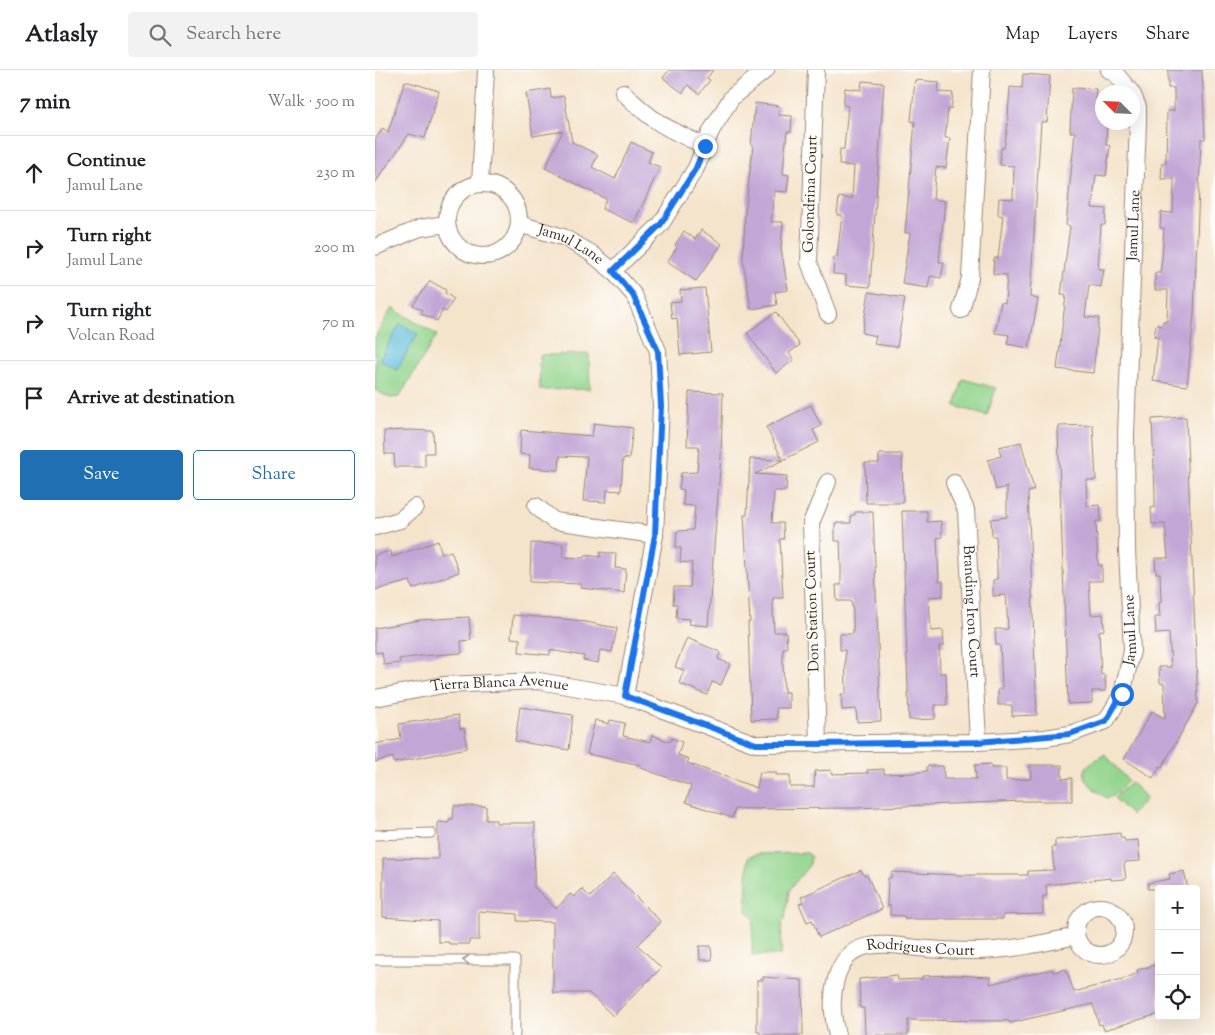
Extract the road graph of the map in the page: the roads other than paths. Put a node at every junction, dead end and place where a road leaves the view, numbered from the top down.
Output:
1 (486, 70) edge
2 (766, 70) edge
3 (815, 70) edge
4 (982, 70) edge
5 (1112, 72) edge
6 (1124, 85) edge
7 (623, 92) dead end
8 (1138, 130) edge
9 (705, 146) junction
10 (480, 184) junction
11 (446, 224) junction
12 (519, 224) junction
13 (375, 247) edge
14 (613, 271) junction
15 (961, 310) dead end
16 (828, 314) dead end
17 (828, 482) dead end
18 (954, 483) dead end
19 (536, 506) dead end
20 (415, 507) dead end
21 (375, 527) edge
22 (655, 535) junction
23 (625, 696) junction
24 (375, 698) edge
25 (978, 742) junction
26 (817, 744) junction
27 (431, 833) dead end
28 (375, 835) edge
29 (1076, 936) dead end
30 (375, 960) edge
31 (515, 1035) edge
32 (837, 1035) edge

1 - 10 street
2 - 9 street
3 - 16 street, Golondrina Court
4 - 15 street
5 - 6 street, Jamul Lane
7 - 9 street
8 - 25 street, Jamul Lane
9 - 14 street
10 - 11 street
10 - 12 street
11 - 12 street
11 - 13 street
12 - 14 street, Jamul Lane
14 - 22 street, Jamul Lane
17 - 26 street, Don Station Court
18 - 25 street, Branding Iron Court
19 - 22 street
20 - 21 street
22 - 23 street, Jamul Lane
23 - 24 street, Tierra Blanca Avenue
23 - 26 street, Jamul Lane
25 - 26 street, Jamul Lane
27 - 28 lane
29 - 32 street, Rodrigues Court
31 -> 30 lane

